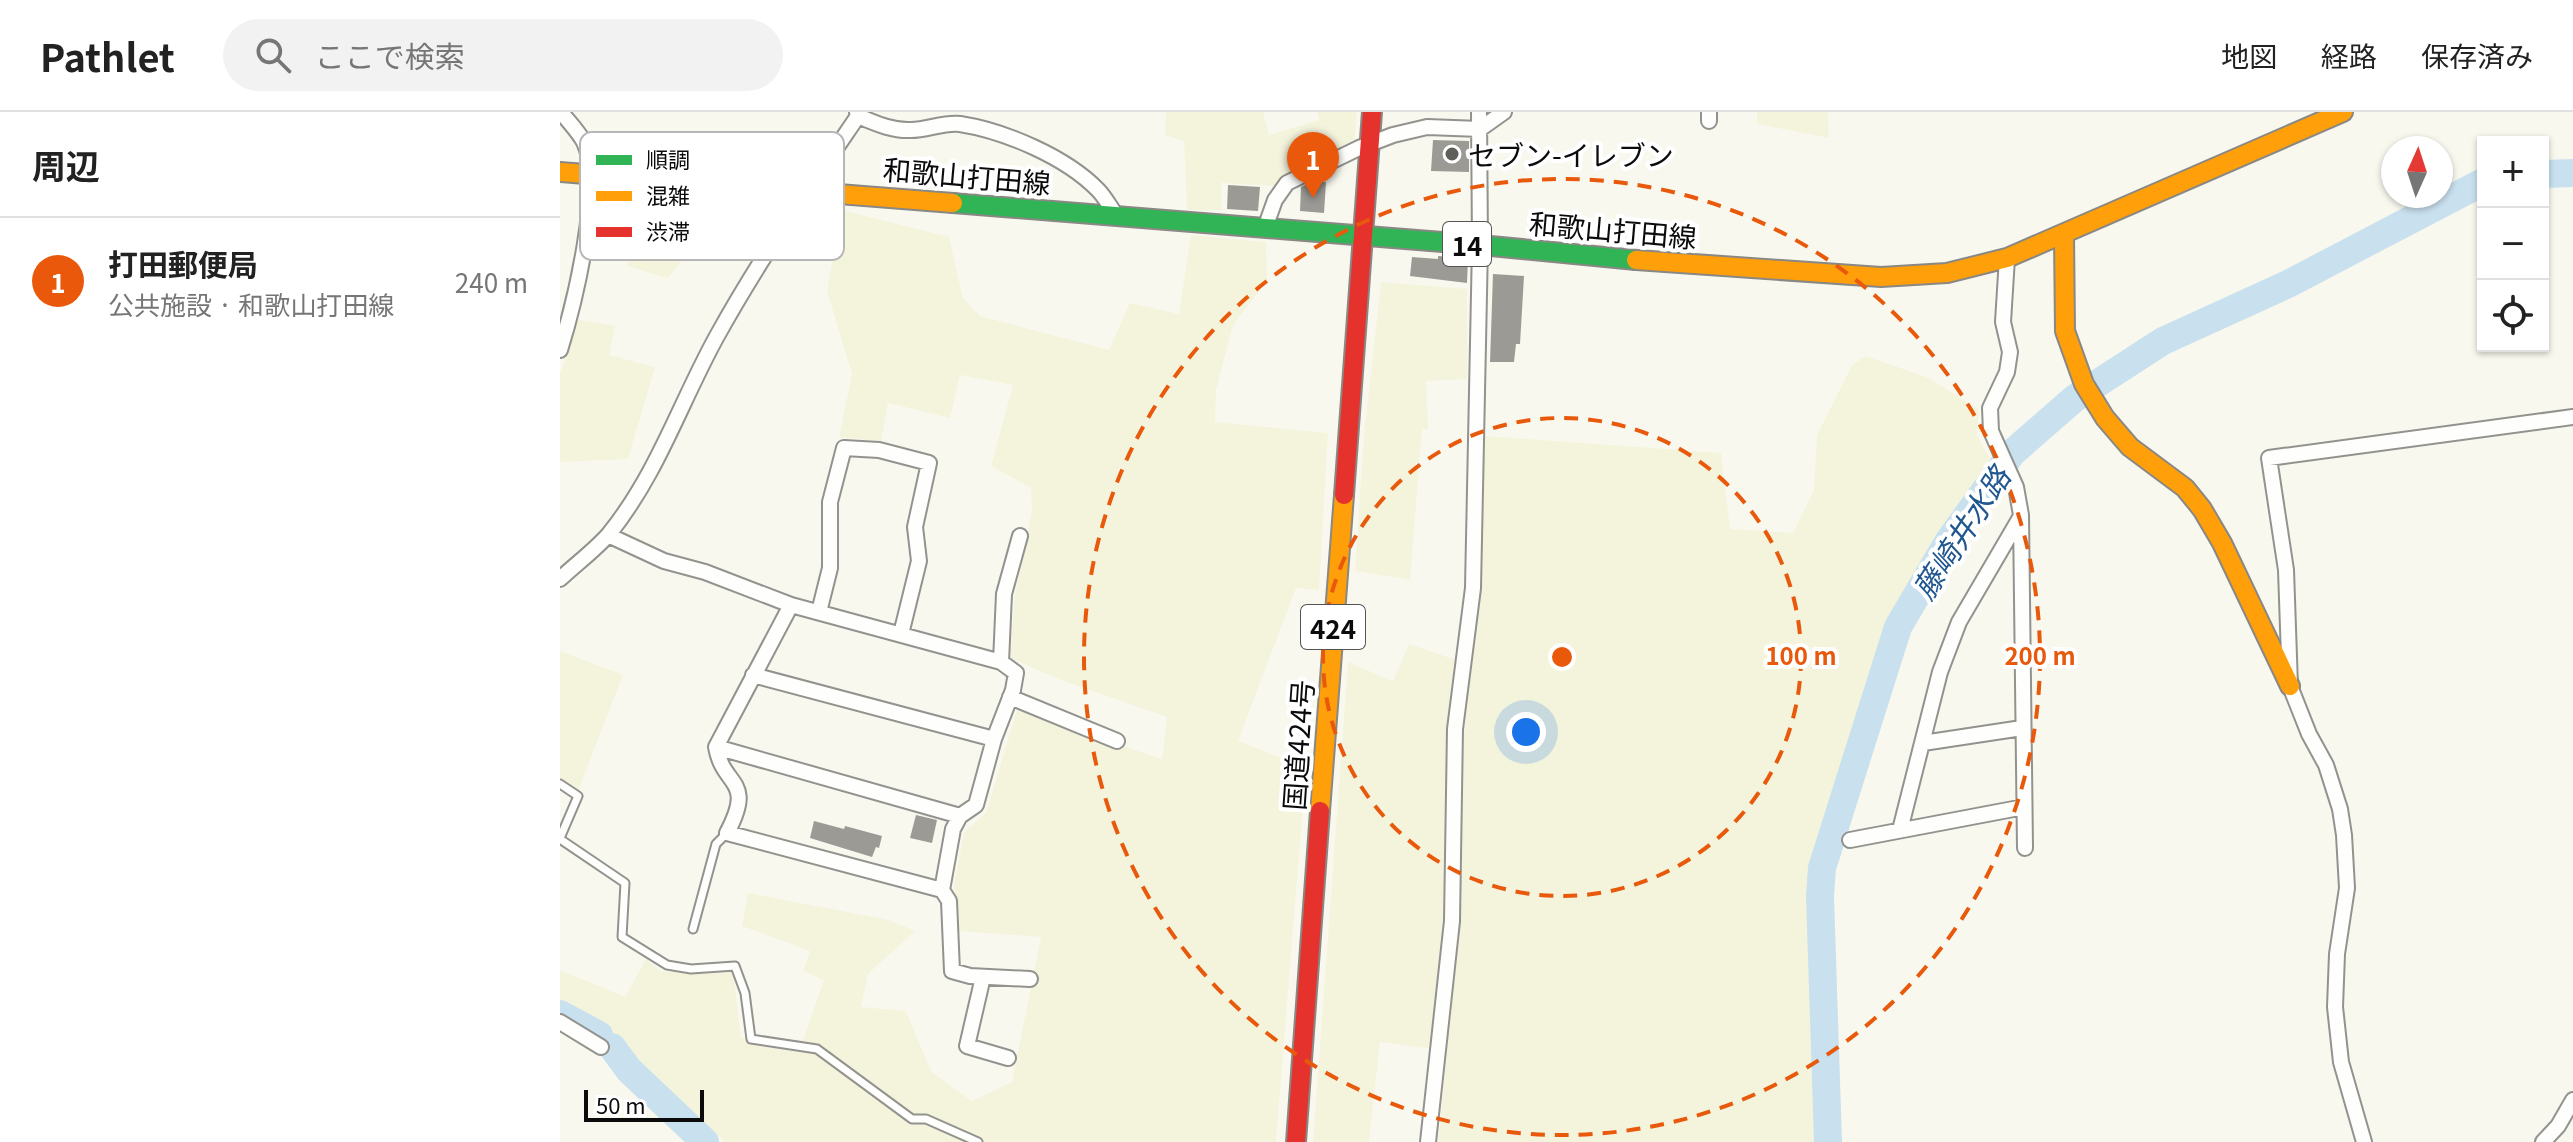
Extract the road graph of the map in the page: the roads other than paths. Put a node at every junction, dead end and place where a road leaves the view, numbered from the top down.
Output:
1 (561, 112) edge
2 (1372, 112) edge
3 (1479, 112) edge
4 (1504, 112) edge
5 (2343, 112) edge
6 (857, 114) edge
7 (1480, 129) junction
8 (844, 134) edge
9 (580, 137) edge
10 (1370, 144) junction
11 (560, 172) edge
12 (580, 174) edge
13 (844, 194) edge
14 (1116, 215) junction
15 (1265, 228) junction
16 (2064, 235) junction
17 (1361, 237) junction
18 (1480, 245) junction
19 (2007, 258) junction
20 (582, 260) edge
21 (764, 260) edge
22 (560, 350) edge
23 (2573, 417) edge
24 (2021, 515) junction
25 (608, 535) junction
26 (1020, 536) dead end
27 (560, 579) edge
28 (791, 605) junction
29 (819, 612) junction
30 (901, 634) junction
31 (1001, 662) junction
32 (753, 675) junction
33 (2290, 686) junction
34 (1010, 697) junction
35 (2022, 728) junction
36 (994, 739) junction
37 (1117, 741) dead end
38 (1923, 743) junction
39 (716, 747) junction
40 (560, 784) edge
41 (2024, 807) junction
42 (960, 816) junction
43 (1900, 830) junction
44 (727, 833) junction
45 (560, 838) edge
46 (1850, 840) dead end
47 (2025, 848) dead end
48 (942, 890) junction
49 (693, 929) dead end
50 (983, 977) junction
51 (1030, 979) dead end
52 (560, 1022) edge
53 (601, 1047) dead end
54 (1008, 1058) dead end
55 (2573, 1100) edge
56 (978, 1142) edge
57 (1296, 1142) edge
58 (1428, 1142) edge
59 (2364, 1142) edge
60 (2543, 1142) edge

1 - 9 street
2 - 10 main road, 国道424号 / 424
3 - 7 street
4 - 7 street
5 - 16 main road, 和歌山打田線 / 14
6 - 8 street
6 - 14 street
7 - 10 street
7 - 18 street
10 - 15 street
10 - 17 main road, 国道424号 / 424
11 - 12 main road, 和歌山打田線 / 14
13 - 14 main road, 和歌山打田線 / 14
14 - 15 main road, 和歌山打田線 / 14
15 - 17 main road, 和歌山打田線 / 14
16 - 19 main road, 和歌山打田線 / 14
16 - 33 main road
17 - 18 main road, 和歌山打田線 / 14
17 - 57 main road, 国道424号 / 424
18 - 19 main road, 和歌山打田線 / 14
18 - 58 street
19 - 24 street
20 - 22 street
21 - 25 street
23 - 33 street
24 - 35 street
24 - 38 street
25 - 27 street
25 - 28 street
26 - 31 street
28 - 29 street
28 - 32 street
29 - 30 street
29 - 30 street
30 - 31 street
31 - 34 street
32 - 36 street
32 - 39 street
33 - 59 street
34 - 36 street
34 - 37 street
35 - 38 street
35 - 41 street
36 - 42 street
38 - 43 street
39 - 42 street
39 - 44 street
40 - 45 lane
41 - 43 street
41 - 47 street
42 - 48 street
43 - 46 street
44 - 48 street
44 - 49 lane
45 - 56 lane
48 - 50 street
50 - 51 street
50 - 54 street
52 - 53 street
55 - 60 street

